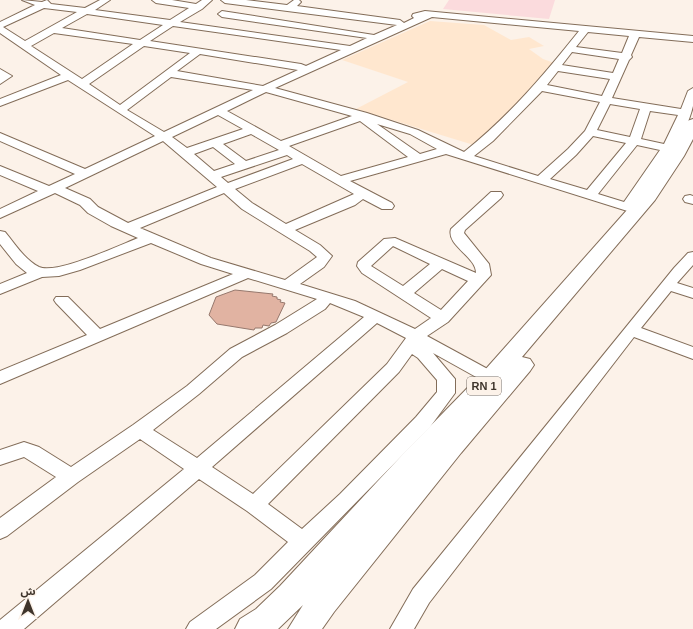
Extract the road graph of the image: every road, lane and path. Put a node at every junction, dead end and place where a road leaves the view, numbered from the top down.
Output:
1 (26, 0) edge
2 (52, 0) edge
3 (106, 0) edge
4 (156, 0) edge
5 (208, 0) edge
6 (224, 0) edge
7 (300, 0) edge
8 (238, 1) edge
9 (261, 2) edge
10 (43, 5) junction
11 (199, 7) junction
12 (289, 8) junction
13 (86, 11) junction
14 (222, 14) junction
15 (423, 16) junction
16 (172, 22) junction
17 (400, 23) junction
18 (0, 25) edge
19 (201, 28) junction
20 (0, 29) edge
21 (53, 30) junction
22 (571, 31) junction
23 (583, 32) junction
24 (247, 34) junction
25 (370, 36) junction
26 (635, 36) junction
27 (693, 39) edge
28 (693, 42) edge
29 (142, 43) junction
30 (25, 45) junction
31 (349, 48) junction
32 (198, 51) junction
33 (568, 52) junction
34 (218, 54) junction
35 (627, 57) junction
36 (301, 67) junction
37 (555, 67) junction
38 (0, 72) edge
39 (168, 74) junction
40 (70, 75) junction
41 (617, 77) junction
42 (0, 81) edge
43 (82, 84) junction
44 (540, 87) junction
45 (261, 88) junction
46 (693, 91) edge
47 (606, 100) junction
48 (0, 103) edge
49 (646, 107) junction
50 (120, 110) junction
51 (218, 110) junction
52 (368, 119) junction
53 (688, 119) edge
54 (252, 130) junction
55 (590, 132) junction
56 (0, 137) edge
57 (160, 137) junction
58 (634, 141) junction
59 (215, 143) junction
60 (667, 148) junction
61 (283, 149) junction
62 (447, 150) junction
63 (693, 150) edge
64 (184, 153) junction
65 (465, 157) junction
66 (419, 159) junction
67 (303, 160) junction
68 (106, 163) junction
69 (245, 166) junction
70 (0, 170) edge
71 (86, 174) junction
72 (211, 176) junction
73 (340, 180) junction
74 (541, 180) junction
75 (57, 188) junction
76 (226, 188) junction
77 (363, 194) junction
78 (496, 195) dead end
79 (590, 195) junction
80 (83, 201) junction
81 (27, 202) junction
82 (387, 206) dead end
83 (632, 208) junction
84 (4, 209) edge
85 (127, 228) junction
86 (285, 229) junction
87 (0, 235) edge
88 (150, 238) junction
89 (693, 256) edge
90 (441, 262) junction
91 (40, 273) junction
92 (245, 274) junction
93 (478, 280) junction
94 (288, 285) junction
95 (668, 285) junction
96 (0, 289) edge
97 (693, 293) edge
98 (403, 294) junction
99 (328, 297) junction
100 (62, 300) dead end
101 (375, 316) junction
102 (442, 318) junction
103 (631, 330) junction
104 (98, 337) junction
105 (412, 341) junction
106 (693, 353) edge
107 (0, 378) edge
108 (499, 382) junction
109 (140, 430) junction
110 (0, 458) edge
111 (198, 469) junction
112 (71, 477) junction
113 (254, 505) junction
114 (0, 530) edge
115 (303, 541) junction
116 (318, 615) edge
117 (7, 629) edge
118 (198, 629) edge
119 (251, 629) edge
120 (304, 629) edge
121 (402, 629) edge

1 - 10 street
2 - 10 street
3 - 13 street
4 - 11 street
5 - 11 street
6 - 8 street
7 - 12 street
8 - 9 street
8 - 14 street
9 - 12 street
10 - 13 street
10 - 18 street
11 - 16 street
12 - 17 street
13 - 16 street
13 - 21 street
14 - 19 street
14 - 25 street
15 - 17 street
15 - 22 street
15 - 26 street
15 - 31 street
16 - 19 street
16 - 29 street
17 - 25 street
19 - 24 street
20 - 30 street
21 - 29 street
21 - 30 street
22 - 23 street
22 - 33 street
23 - 26 street
23 - 33 street
24 - 31 street
24 - 34 street
25 - 31 street
26 - 27 street
26 - 28 street
26 - 35 street
29 - 32 street
29 - 43 street
30 - 40 street
31 - 36 street
31 - 45 street
32 - 34 street
32 - 39 street
33 - 35 street
33 - 37 street
34 - 36 street
35 - 41 street
36 - 45 street
37 - 41 street
37 - 44 street
38 - 42 street
39 - 45 street
39 - 50 street
40 - 43 street
40 - 48 street
41 - 47 street
43 - 50 street
44 - 47 street
44 - 65 street
45 - 51 street
45 - 52 street
45 - 57 street
46 - 53 street
47 - 49 street
47 - 55 street
49 - 53 street
49 - 58 street
50 - 57 street
51 - 54 street
51 - 57 street
52 - 61 street
52 - 62 street
52 - 66 street
53 - 60 street
53 - 83 highway, RN 1
54 - 59 street
54 - 61 street
55 - 58 street
55 - 74 street
56 - 71 street
57 - 64 street
57 - 68 street
58 - 60 street
58 - 79 street
59 - 64 street
59 - 69 street
60 - 83 street
61 - 67 street
61 - 69 street
62 - 65 street
62 - 66 street
63 - 108 highway, RN 1
64 - 72 street
65 - 74 street
66 - 73 street
67 - 73 street
67 - 76 street
68 - 71 street
68 - 80 street
69 - 72 street
70 - 75 street
71 - 75 street
72 - 76 street
73 - 77 street
74 - 79 street
75 - 80 street
75 - 81 street
76 - 85 street
76 - 86 street
77 - 82 street
77 - 86 street
78 - 93 street
79 - 83 street
80 - 81 street
80 - 85 street
81 - 84 street
83 - 108 highway, RN 1
85 - 88 street
86 - 94 street
87 - 91 street
88 - 91 street
88 - 92 street
89 - 95 street
90 - 93 street
90 - 98 street
90 - 98 street
91 - 96 street
92 - 94 street
92 - 104 street
93 - 102 street
94 - 99 street
95 - 97 street
95 - 103 street
98 - 102 street
99 - 101 street
99 - 109 street
100 - 104 street
101 - 105 street
101 - 111 street
102 - 105 street
103 - 106 street
103 - 121 street
104 - 107 street
105 - 108 street
105 - 113 street
105 - 115 street
108 - 116 highway, RN 1
108 - 119 highway, RN 1
109 - 111 street
109 - 112 street
110 - 112 street
111 - 113 street
111 - 117 street
112 - 114 street
113 - 115 street
115 - 118 street
116 - 120 highway, RN 1

